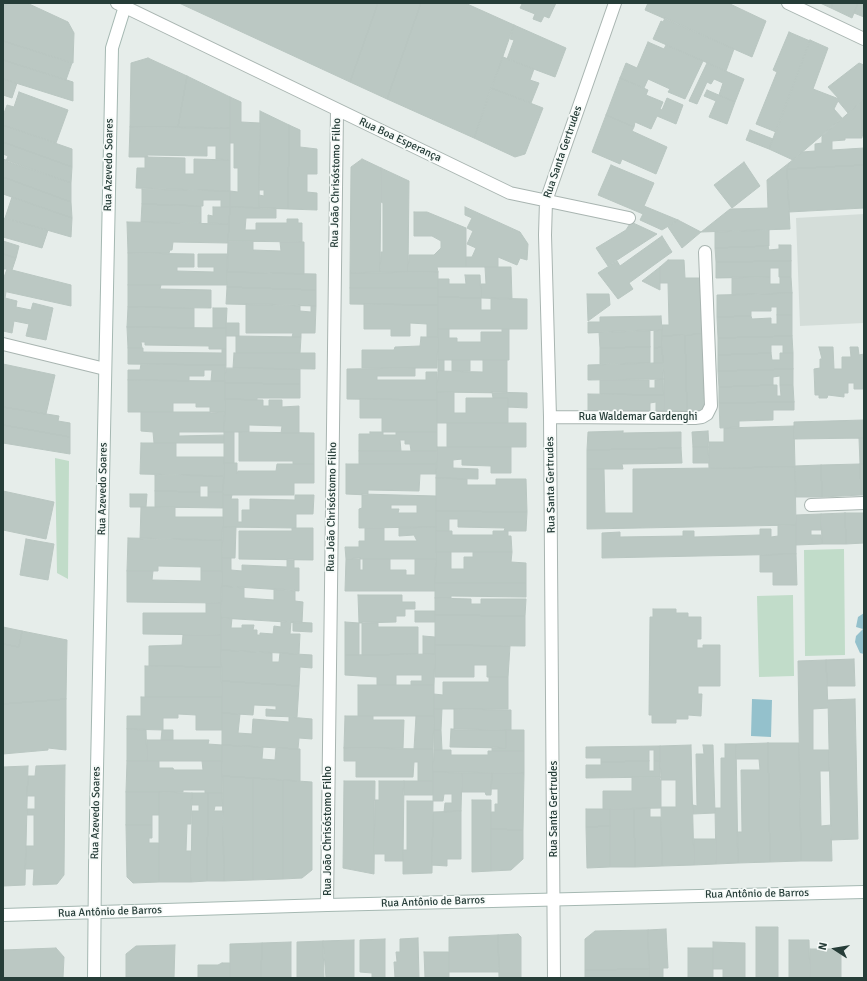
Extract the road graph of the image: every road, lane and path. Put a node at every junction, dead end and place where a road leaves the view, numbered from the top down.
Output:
1 (615, 3) edge
2 (788, 3) edge
3 (123, 4) edge
4 (864, 39) edge
5 (336, 110) junction
6 (546, 201) junction
7 (628, 218) dead end
8 (706, 252) dead end
9 (3, 344) edge
10 (105, 369) junction
11 (550, 417) junction
12 (864, 503) edge
13 (811, 505) dead end
14 (864, 892) edge
15 (554, 899) junction
16 (327, 905) junction
17 (95, 912) junction
18 (3, 915) edge
19 (94, 978) edge
20 (554, 978) edge

1 - 6 street, Rua Santa Gertrudes
2 - 4 street
3 - 5 street, Rua Boa Esperança
3 - 10 street, Rua Azevedo Soares
5 - 6 street, Rua Boa Esperança
5 - 16 street, Rua João Chrisóstomo Filho
6 - 7 street, Rua Boa Esperança
6 - 11 street, Rua Santa Gertrudes
8 - 11 street, Rua Waldemar Gardenghi
9 - 10 street
10 - 17 street, Rua Azevedo Soares
11 - 15 street, Rua Santa Gertrudes
12 - 13 street
14 - 15 street, Rua Antônio de Barros
15 - 16 street, Rua Antônio de Barros
15 - 20 street, Rua Santa Gertrudes
16 - 17 street, Rua Antônio de Barros
17 - 18 street, Rua Antônio de Barros
17 - 19 street, Rua Azevedo Soares

